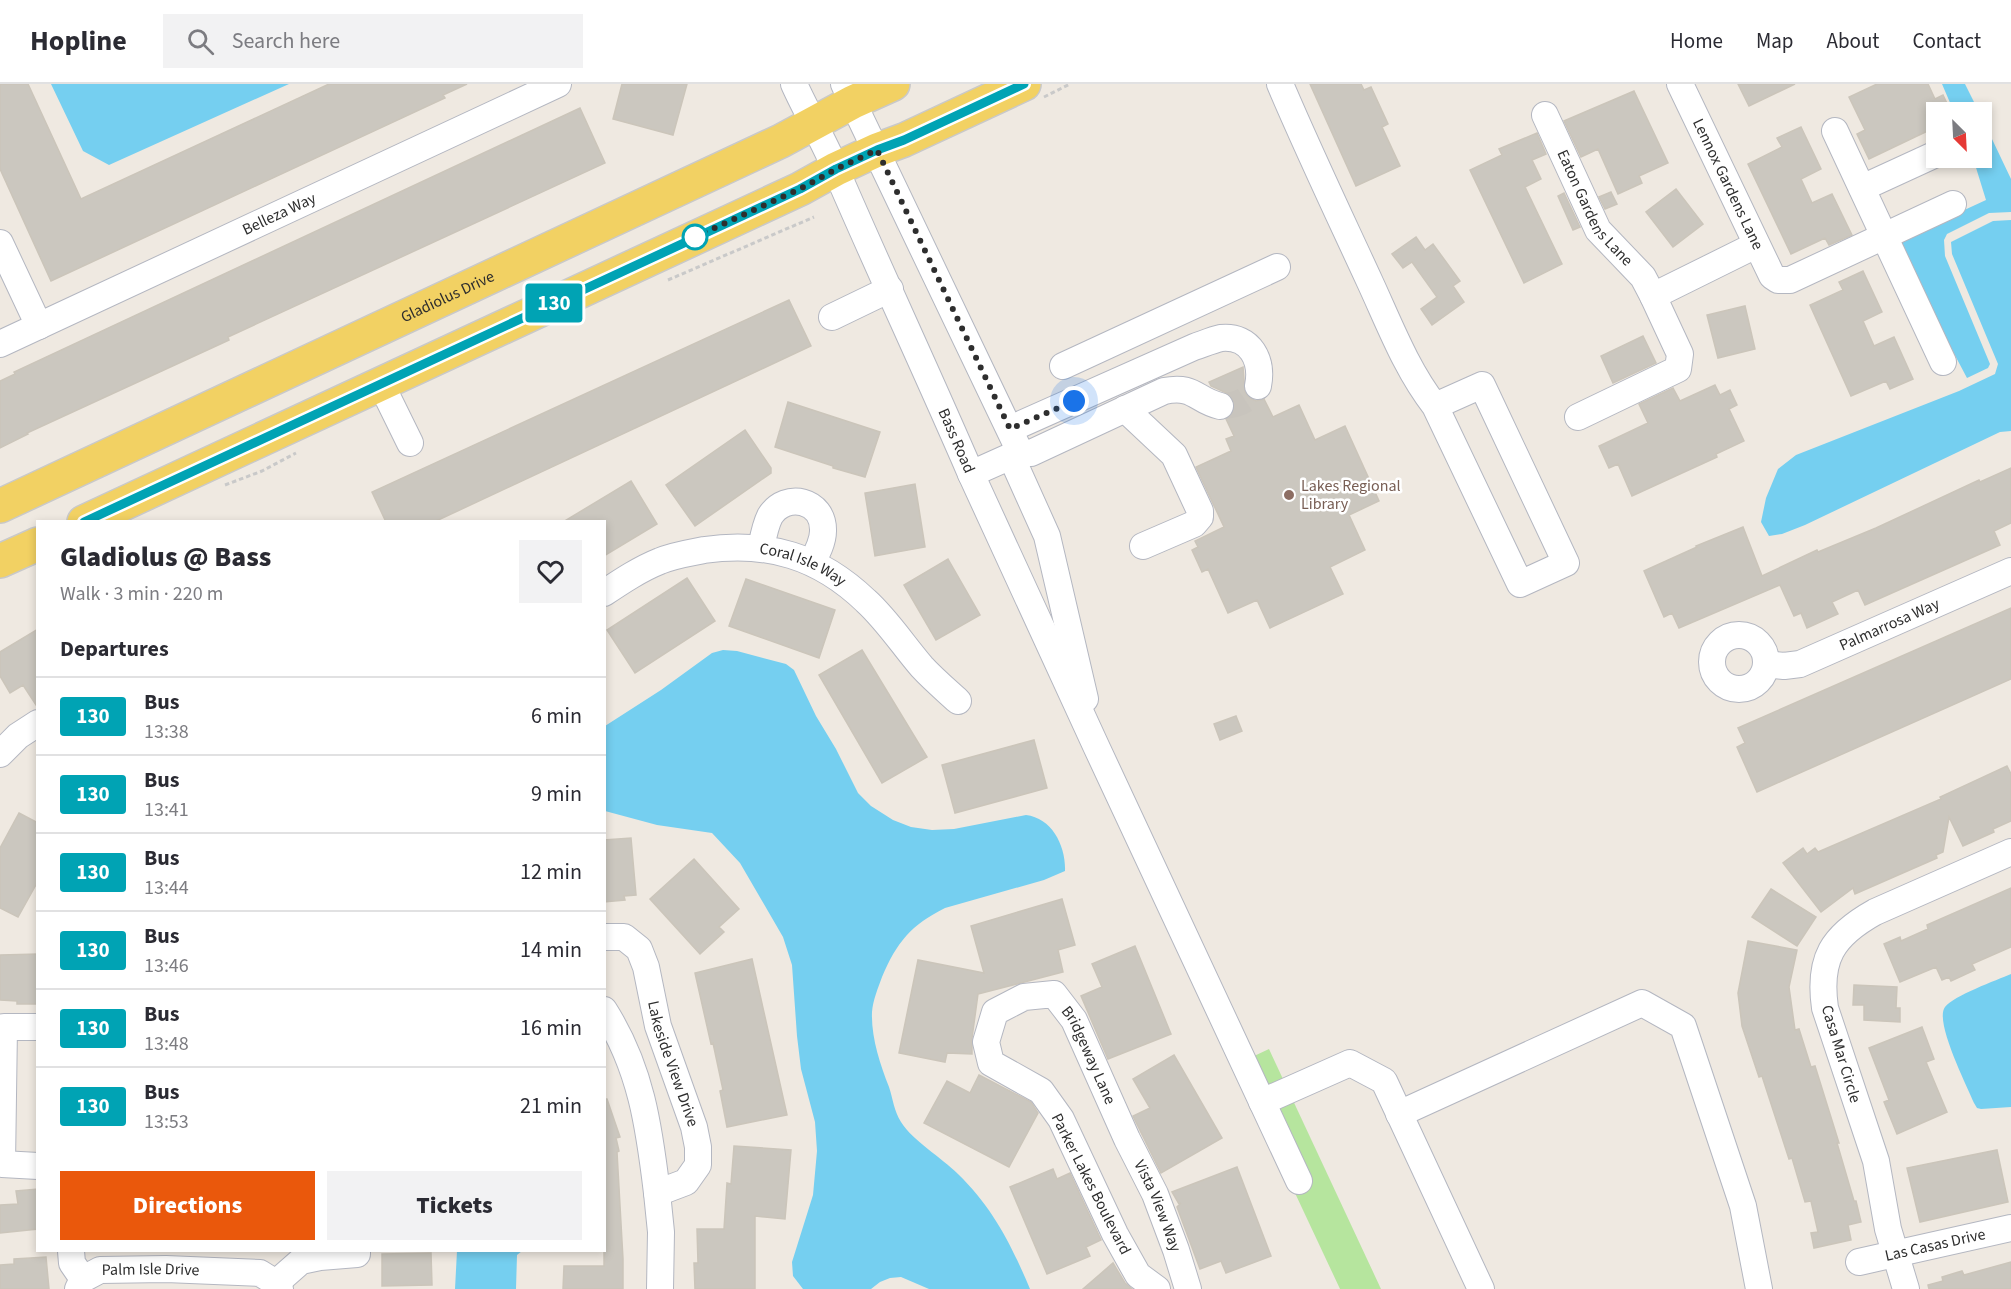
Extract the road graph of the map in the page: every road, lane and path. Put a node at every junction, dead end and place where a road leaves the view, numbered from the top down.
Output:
1 (558, 84) edge
2 (794, 84) edge
3 (892, 84) edge
4 (1024, 84) edge
5 (1280, 84) edge
6 (1680, 84) edge
7 (849, 93) edge
8 (1545, 115) dead end
9 (813, 124) junction
10 (1835, 131) dead end
11 (877, 150) junction
12 (1926, 159) edge
13 (836, 169) junction
14 (1862, 188) junction
15 (1953, 204) dead end
16 (1885, 236) junction
17 (0, 243) edge
18 (1756, 245) junction
19 (1276, 267) dead end
20 (890, 289) junction
21 (1653, 296) junction
22 (832, 317) dead end
23 (39, 326) junction
24 (1143, 330) junction
25 (0, 344) edge
26 (1159, 362) junction
27 (1943, 362) dead end
28 (1063, 366) dead end
29 (381, 384) junction
30 (1258, 386) dead end
31 (1220, 406) tunnel mouth
32 (1435, 406) junction
33 (1125, 409) junction
34 (1578, 417) dead end
35 (410, 443) dead end
36 (1014, 446) junction
37 (971, 474) junction
38 (0, 506) edge
39 (88, 520) edge
40 (36, 545) edge
41 (1143, 546) dead end
42 (761, 548) junction
43 (0, 561) edge
44 (812, 562) junction
45 (2011, 571) edge
46 (606, 591) edge
47 (1766, 664) dead end
48 (958, 701) dead end
49 (36, 724) edge
50 (1096, 746) junction
51 (0, 754) edge
52 (2011, 852) edge
53 (606, 938) edge
54 (606, 1014) edge
55 (36, 1027) edge
56 (991, 1063) joint
57 (1262, 1102) junction
58 (1399, 1114) junction
59 (1121, 1126) joint
60 (36, 1166) edge
61 (1299, 1181) dead end
62 (657, 1193) junction
63 (2011, 1228) edge
64 (71, 1252) edge
65 (357, 1252) edge
66 (1896, 1254) junction
67 (219, 1261) edge
68 (1859, 1262) dead end
69 (81, 1284) edge
70 (278, 1286) edge
71 (660, 1289) edge
72 (1157, 1289) edge
73 (1188, 1289) edge
74 (1481, 1289) edge
75 (1758, 1289) edge
76 (1906, 1289) edge

1 - 23 street, Belleza Way
2 - 9 street, Bass Road
3 - 7 main road, Gladiolus Drive
4 - 11 main road
5 - 32 street
6 - 18 street, Lennox Gardens Lane
7 - 9 main road, Gladiolus Drive
7 - 11 street
8 - 21 street, Eaton Gardens Lane
9 - 13 street, Bass Road
9 - 38 main road, Gladiolus Drive
10 - 14 street
11 - 13 main road
11 - 36 street
12 - 14 street
13 - 20 street, Bass Road
13 - 29 main road
14 - 16 street
15 - 16 street
16 - 18 street, Lennox Gardens Lane
16 - 27 street
17 - 23 street
18 - 21 street
19 - 24 street
20 - 22 street
20 - 37 street, Bass Road
21 - 34 street, Eaton Gardens Lane
23 - 25 street, Belleza Way
24 - 26 street
24 - 28 street
26 - 30 street
26 - 36 street
29 - 35 street
29 - 39 main road
31 - 33 street
32 - 32 street
33 - 36 street
33 - 41 street
36 - 37 street, Bass Road
36 - 50 street
37 - 50 street
40 - 43 main road
42 - 44 street, Coral Isle Way
42 - 44 street
42 - 46 street, Coral Isle Way
44 - 48 street, Coral Isle Way
45 - 47 street, Palmarrosa Way
49 - 51 street
50 - 57 street
52 - 66 street, Casa Mar Circle
53 - 62 street, Lakeside View Drive
54 - 62 street
55 - 60 street
56 - 59 street, Bridgeway Lane
56 - 72 street, Parker Lakes Boulevard
57 - 58 street
57 - 61 street
58 - 74 street
58 - 75 street
59 - 73 street, Vista View Way
62 - 71 street
63 - 66 street, Las Casas Drive
64 - 69 street, Palm Isle Drive
65 - 70 street, Palm Isle Drive
66 - 68 street, Las Casas Drive
66 - 76 street, Casa Mar Circle
67 - 69 street, Palm Isle Drive
67 - 70 street, Palm Isle Drive

